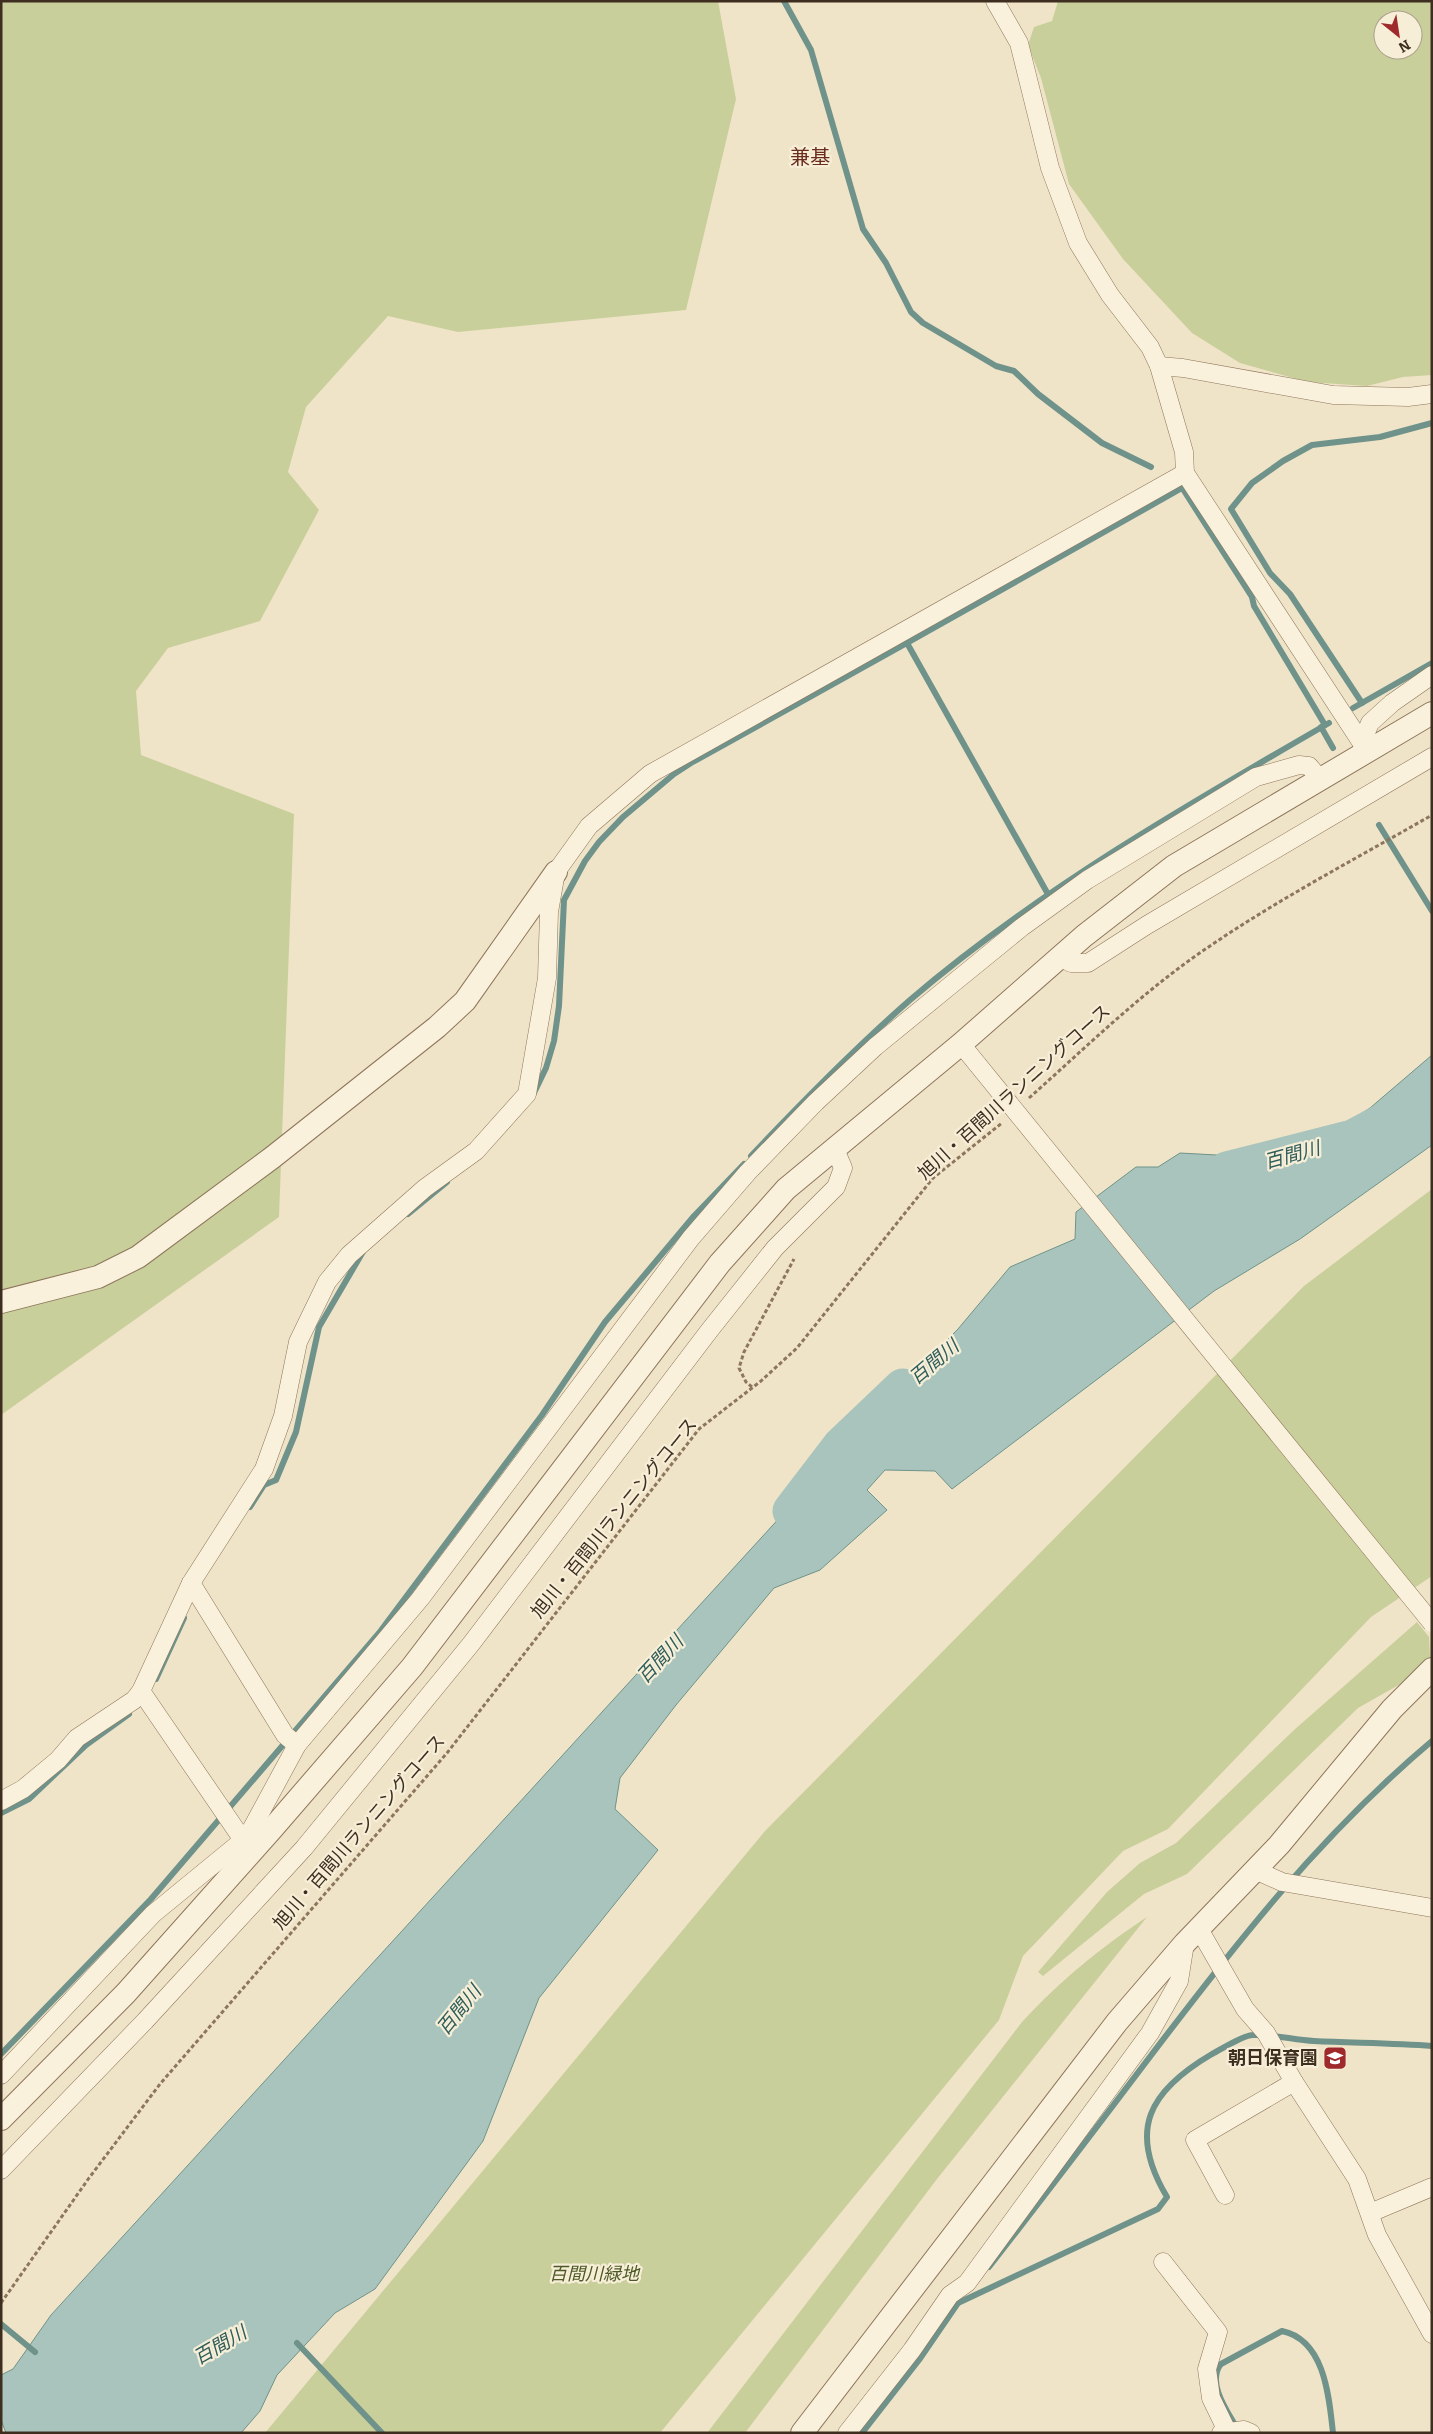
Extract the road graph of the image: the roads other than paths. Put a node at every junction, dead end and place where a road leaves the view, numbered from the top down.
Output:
1 (995, 1) edge
2 (1159, 366) junction
3 (1432, 394) edge
4 (1186, 473) junction
5 (1432, 675) edge
6 (1432, 713) edge
7 (1364, 746) junction
8 (1432, 757) edge
9 (1320, 779) junction
10 (556, 872) junction
11 (1060, 957) junction
12 (961, 1044) junction
13 (835, 1149) junction
14 (1, 1302) edge
15 (191, 1583) junction
16 (1432, 1623) edge
17 (1432, 1669) edge
18 (141, 1691) junction
19 (291, 1741) junction
20 (1, 1801) edge
21 (247, 1846) junction
22 (1255, 1870) junction
23 (1432, 1908) edge
24 (1192, 1936) junction
25 (1, 2075) edge
26 (1294, 2082) junction
27 (1, 2119) edge
28 (1, 2170) edge
29 (1432, 2187) edge
30 (1225, 2195) dead end
31 (1370, 2213) junction
32 (1163, 2262) dead end
33 (1432, 2334) edge
34 (1235, 2431) edge
35 (802, 2433) edge
36 (847, 2433) edge

1 - 2 street
2 - 3 street
2 - 4 street
4 - 7 street
4 - 10 street
5 - 7 street
6 - 7 street
7 - 9 street
8 - 11 street
9 - 11 street
9 - 19 street
10 - 14 street
10 - 15 street
11 - 12 street
12 - 13 street
12 - 16 street, bridge
13 - 21 street
13 - 28 street
15 - 18 street
15 - 19 street
17 - 22 street
18 - 20 street
18 - 21 street
19 - 21 street
21 - 25 street
21 - 27 street
22 - 23 street
22 - 24 street
24 - 26 street
24 - 35 street
24 - 36 street
26 - 30 street
26 - 31 street
29 - 31 street
31 - 33 street
32 - 34 street

